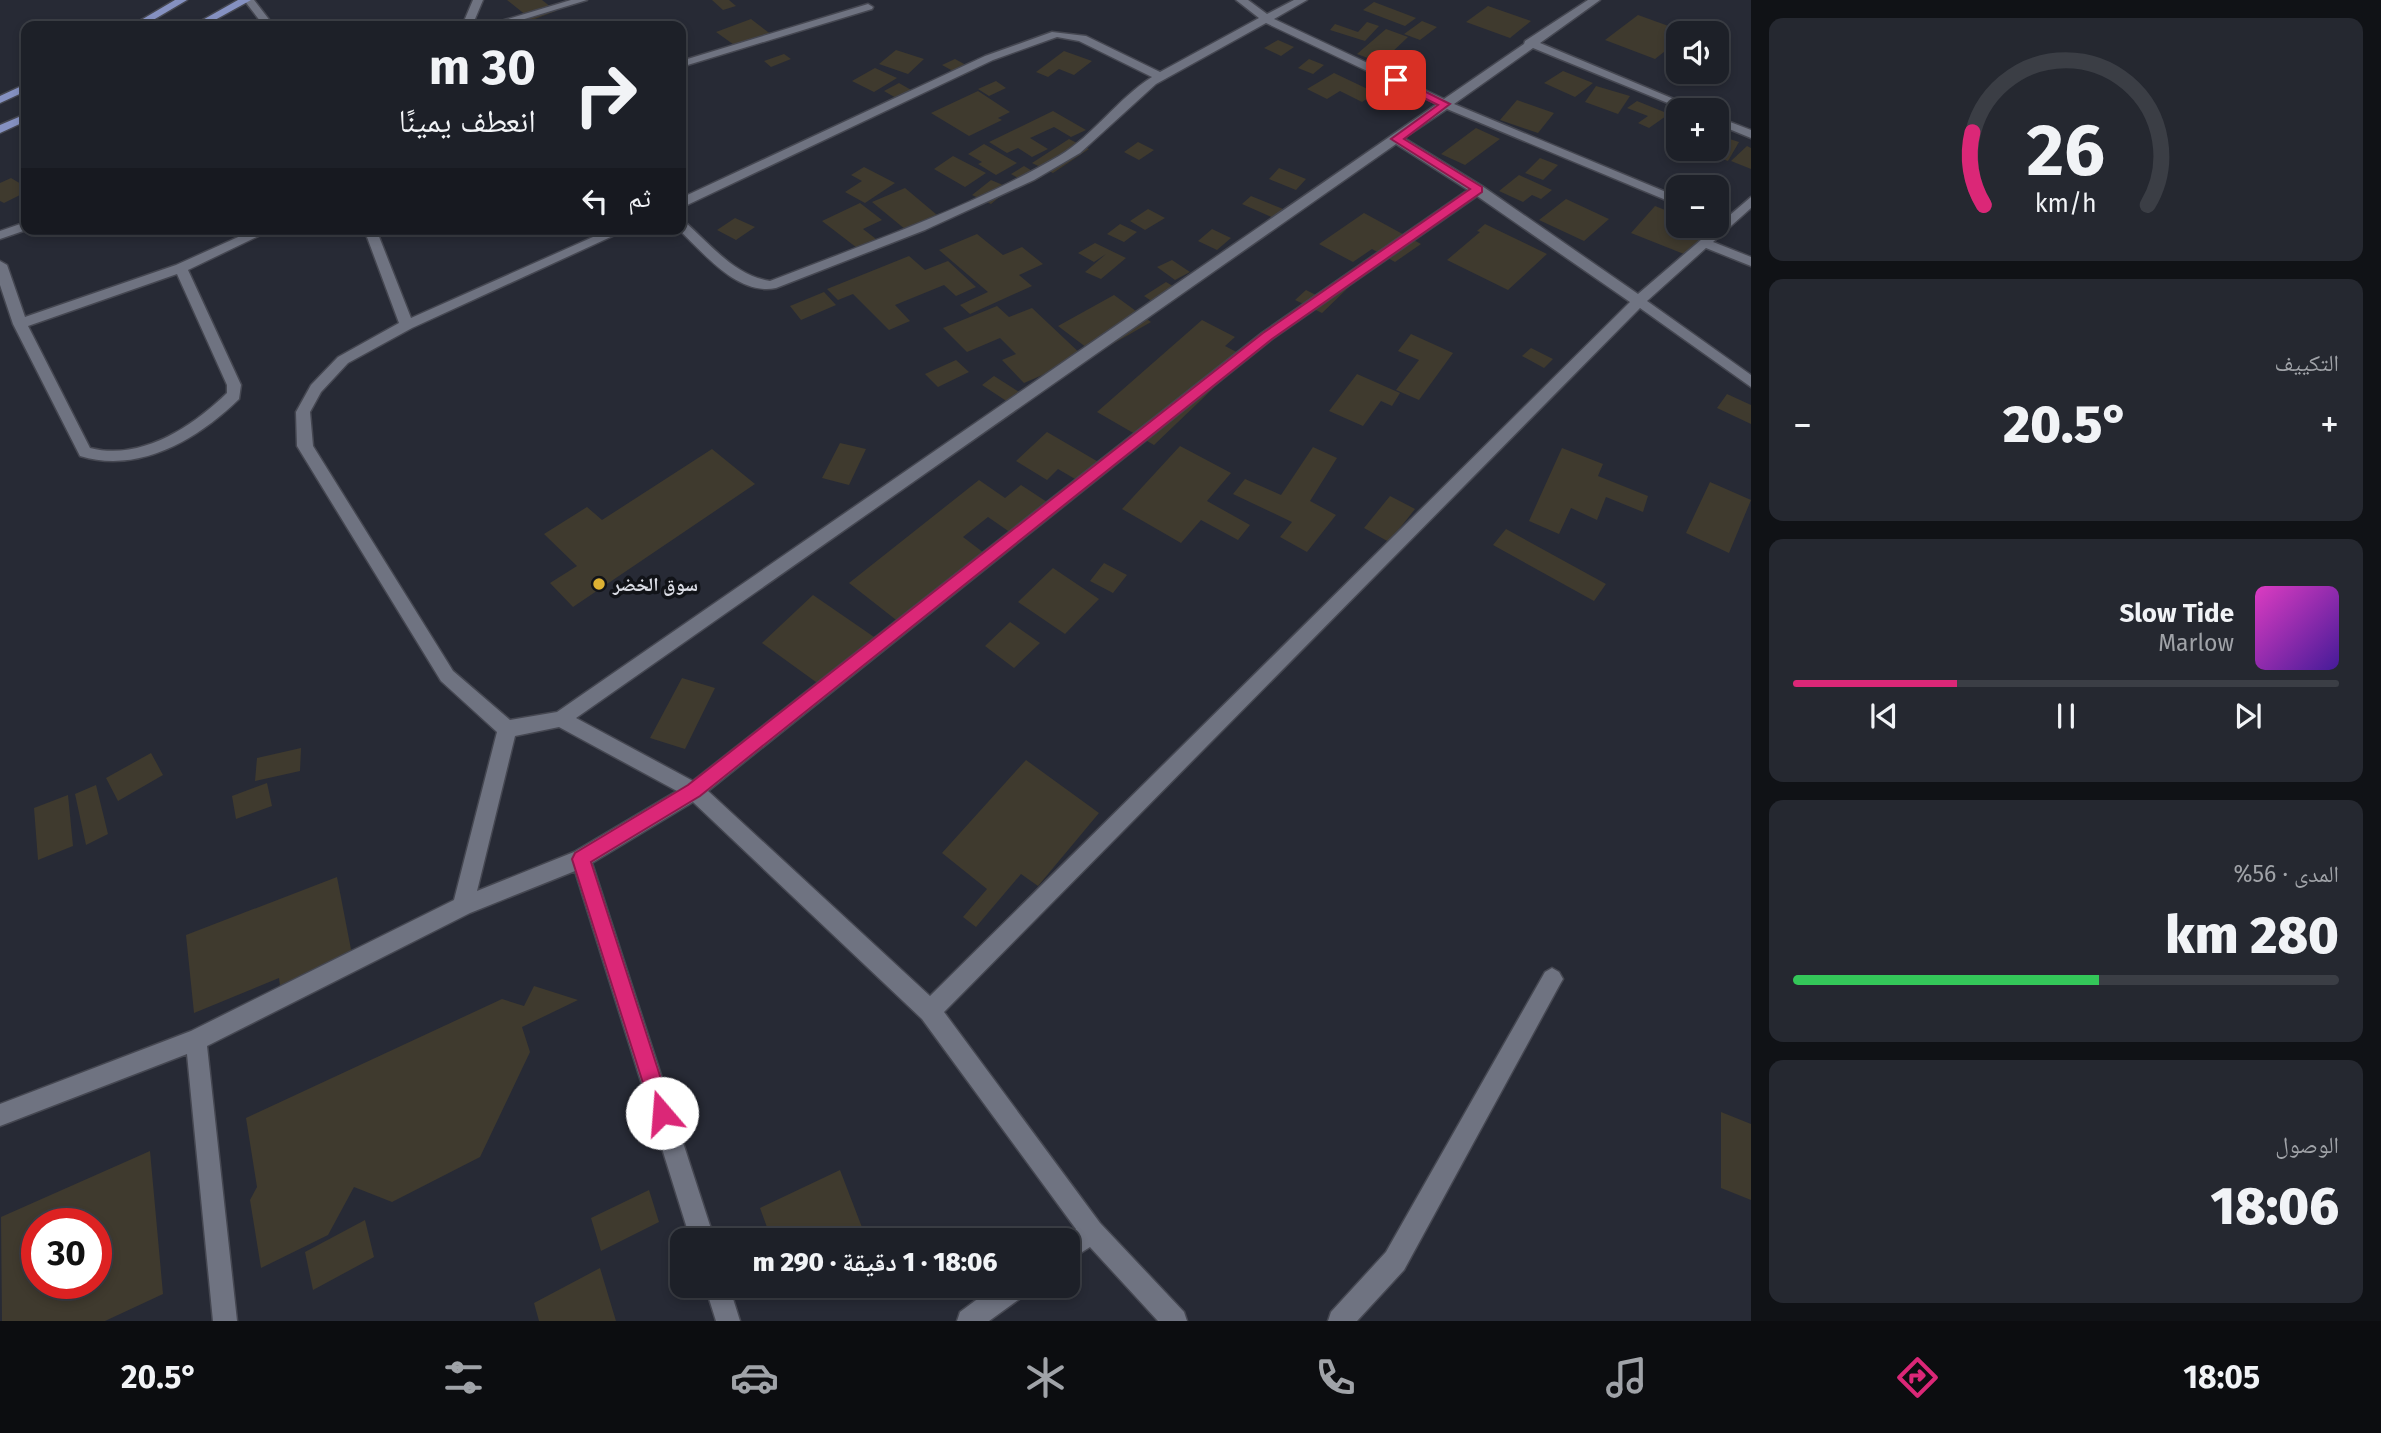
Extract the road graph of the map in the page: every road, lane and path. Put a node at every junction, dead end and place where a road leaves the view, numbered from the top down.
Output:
1 (182, 0) edge
2 (247, 0) edge
3 (478, 0) edge
4 (582, 0) edge
5 (1241, 0) edge
6 (1302, 0) edge
7 (1595, 0) edge
8 (867, 7) dead end
9 (1267, 19) junction
10 (145, 21) edge
11 (207, 21) edge
12 (265, 21) edge
13 (469, 21) edge
14 (508, 21) edge
15 (1529, 43) junction
16 (686, 62) edge
17 (1161, 77) junction
18 (21, 90) edge
19 (1666, 99) edge
20 (0, 100) edge
21 (1445, 104) junction
22 (21, 120) edge
23 (1729, 125) edge
24 (0, 130) edge
25 (1751, 134) edge
26 (1397, 139) junction
27 (1478, 189) junction
28 (1666, 196) edge
29 (686, 201) edge
30 (1751, 201) edge
31 (1729, 215) edge
32 (21, 228) edge
33 (686, 229) edge
34 (0, 234) edge
35 (254, 235) edge
36 (372, 235) edge
37 (609, 235) edge
38 (1711, 238) edge
39 (1707, 244) junction
40 (1751, 262) edge
41 (0, 265) edge
42 (181, 268) junction
43 (1640, 300) junction
44 (20, 324) junction
45 (407, 325) junction
46 (1751, 382) edge
47 (561, 719) junction
48 (507, 729) junction
49 (694, 791) junction
50 (581, 859) junction
51 (463, 906) junction
52 (1552, 979) dead end
53 (930, 1011) junction
54 (196, 1040) junction
55 (0, 1115) edge
56 (699, 1228) edge
57 (1092, 1231) junction
58 (1080, 1240) edge
59 (721, 1298) edge
60 (1000, 1298) edge
61 (225, 1321) edge
62 (728, 1321) edge
63 (969, 1321) edge
64 (1175, 1321) edge
65 (1340, 1321) edge

1 - 10 main road
2 - 11 main road
2 - 12 street
3 - 13 street
4 - 14 street
5 - 9 street
6 - 9 street
7 - 15 street
8 - 16 street
9 - 17 street
9 - 21 street
15 - 19 street
15 - 21 street
17 - 29 street
17 - 33 street
18 - 20 main road
21 - 26 street
21 - 28 street
22 - 24 main road
23 - 25 street
26 - 27 street
26 - 47 street
27 - 43 street
27 - 49 street
30 - 31 street
32 - 34 street
35 - 42 street
36 - 45 street
37 - 45 street
38 - 39 street
39 - 40 street
39 - 43 street
41 - 44 street
42 - 44 street
42 - 44 street
43 - 46 street
43 - 53 street
45 - 48 street
47 - 48 street
47 - 49 street
48 - 51 street
49 - 50 street
49 - 53 street
50 - 51 street
50 - 56 street
51 - 54 street
52 - 65 street
53 - 57 street
54 - 55 street
54 - 61 street
57 - 58 street
57 - 64 street
59 - 62 street
60 - 63 street

